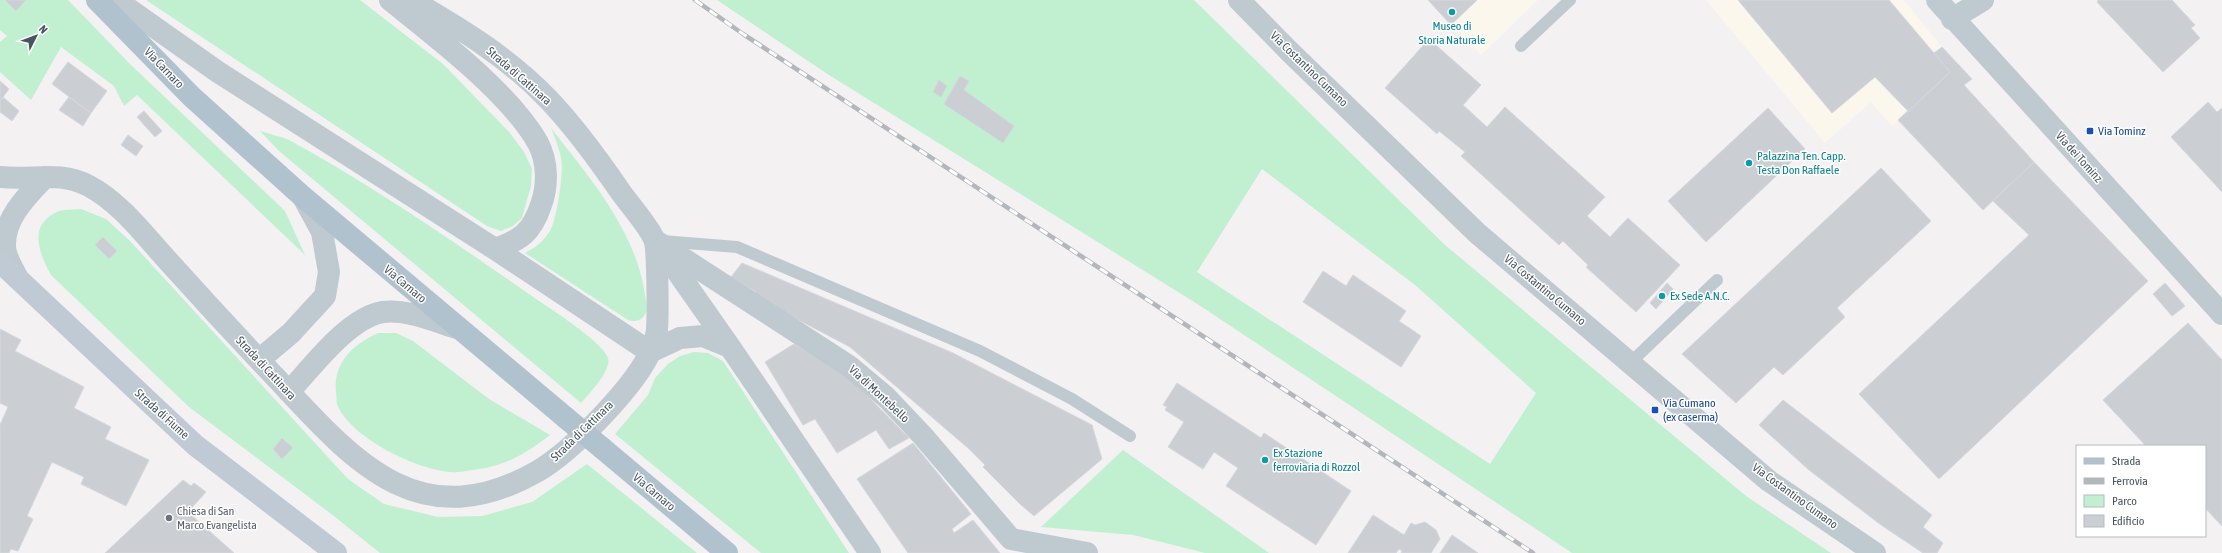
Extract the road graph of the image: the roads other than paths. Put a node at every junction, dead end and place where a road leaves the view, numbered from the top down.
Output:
1 (97, 0) edge
2 (116, 0) edge
3 (390, 0) edge
4 (411, 0) edge
5 (1239, 0) edge
6 (1570, 0) edge
7 (1937, 0) edge
8 (1982, 0) edge
9 (1952, 19) junction
10 (1521, 46) dead end
11 (45, 177) junction
12 (3, 180) edge
13 (302, 196) junction
14 (20, 204) junction
15 (0, 217) edge
16 (655, 240) junction
17 (495, 249) junction
18 (0, 262) edge
19 (17, 277) junction
20 (1717, 280) dead end
21 (2222, 314) edge
22 (460, 329) junction
23 (730, 346) junction
24 (650, 352) junction
25 (259, 360) junction
26 (1630, 362) junction
27 (289, 392) junction
28 (1130, 436) dead end
29 (336, 553) edge
30 (727, 553) edge
31 (870, 553) edge
32 (1087, 553) edge
33 (1875, 553) edge

1 - 13 main road, Via Carnaro
2 - 17 street
3 - 17 street
4 - 16 street, Strada di Cattinara
5 - 26 street, Via Costantino Cumano
6 - 10 lane
7 - 9 street, Via dei Tominz
8 - 9 street
9 - 21 street, Via dei Tominz
11 - 12 street, Strada di Cattinara
11 - 14 street
11 - 25 street, Strada di Cattinara
13 - 22 main road, Via Carnaro
13 - 25 street
14 - 15 street
14 - 19 street
16 - 23 street
16 - 24 street, Strada di Cattinara
16 - 28 lane
16 - 32 street, Via di Montebello
17 - 24 street
18 - 19 main road, Strada di Fiume
19 - 29 main road, Strada di Fiume
20 - 26 lane
22 - 27 street
22 - 30 main road, Via Carnaro, bridge
23 - 24 street
23 - 31 street
24 - 27 street, Strada di Cattinara
25 - 27 street, Strada di Cattinara
26 - 33 street, Via Costantino Cumano

